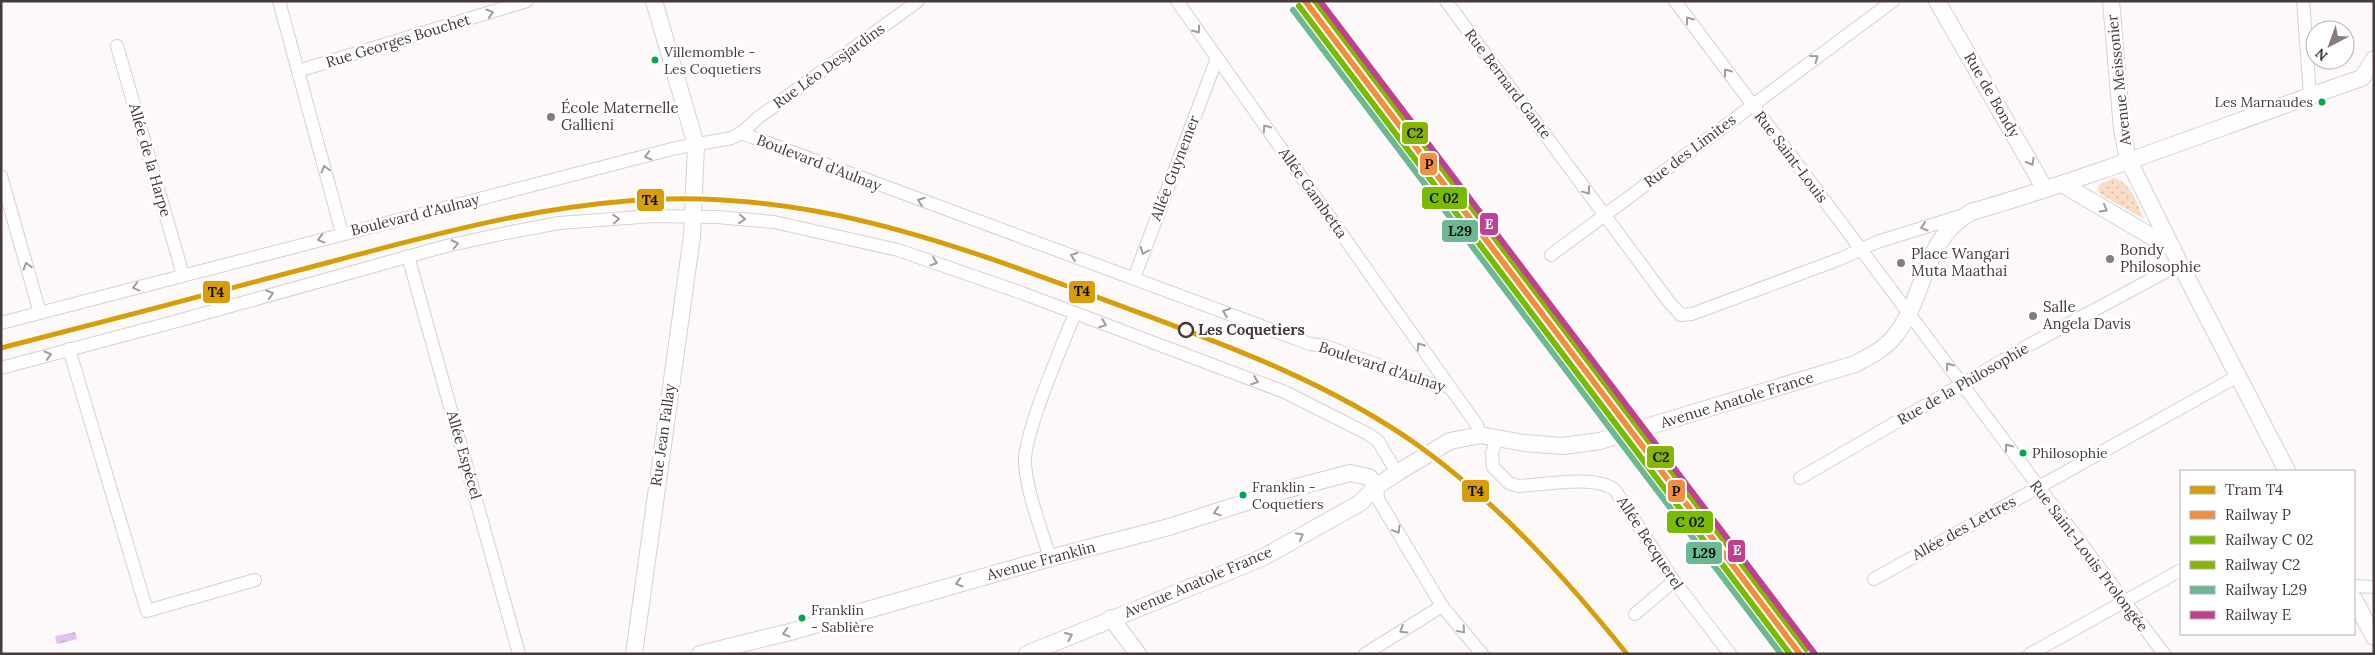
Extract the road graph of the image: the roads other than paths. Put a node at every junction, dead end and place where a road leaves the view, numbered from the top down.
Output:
1 (279, 1) edge
2 (527, 1) edge
3 (654, 1) edge
4 (918, 1) edge
5 (1177, 1) edge
6 (1446, 1) edge
7 (1675, 1) edge
8 (1893, 1) edge
9 (1937, 1) edge
10 (2111, 1) edge
11 (2303, 1) edge
12 (117, 46) dead end
13 (1217, 58) junction
14 (2374, 59) edge
15 (298, 71) junction
16 (2368, 78) edge
17 (2310, 95) junction
18 (1751, 105) junction
19 (741, 133) junction
20 (696, 145) junction
21 (2128, 160) junction
22 (1, 176) edge
23 (2062, 184) junction
24 (2045, 190) junction
25 (1971, 212) junction
26 (1605, 215) junction
27 (693, 217) junction
28 (342, 233) junction
29 (2173, 249) junction
30 (1862, 250) junction
31 (408, 256) junction
32 (1551, 256) dead end
33 (2180, 264) junction
34 (183, 274) junction
35 (1134, 278) junction
36 (40, 313) junction
37 (1075, 313) junction
38 (1908, 313) junction
39 (1681, 315) joint
40 (1, 323) edge
41 (69, 349) junction
42 (1, 368) edge
43 (2238, 376) junction
44 (1962, 385) junction
45 (1449, 386) junction
46 (1480, 435) junction
47 (1497, 438) junction
48 (2286, 470) edge
49 (1396, 472) junction
50 (1800, 478) dead end
51 (1377, 486) junction
52 (2037, 487) junction
53 (1050, 558) junction
54 (2180, 571) edge
55 (1874, 579) dead end
56 (255, 580) dead end
57 (1674, 581) junction
58 (2355, 586) edge
59 (2374, 587) edge
60 (2123, 601) junction
61 (2355, 601) edge
62 (1442, 606) junction
63 (1635, 614) dead end
64 (1112, 618) junction
65 (2374, 637) edge
66 (519, 654) edge
67 (634, 654) edge
68 (700, 654) edge
69 (1027, 654) edge
70 (1138, 654) edge
71 (1365, 654) edge
72 (1482, 654) edge
73 (1730, 654) edge
74 (2030, 654) edge
75 (2164, 654) edge

1 - 15 street
15 -> 2 street, Rue Georges Bouchet
3 - 20 street, Rue Jean Fallay
4 - 19 street, Rue Léo Desjardins
5 -> 13 street, Allée Gambetta
6 -> 26 street, Rue Bernard Gante
18 -> 7 street, Rue Saint-Louis
18 -> 8 street, Rue des Limites
9 -> 24 street, Rue de Bondy
10 - 21 street, Avenue Meissonier
11 - 17 street
12 - 34 street, Allée de la Harpe
13 -> 35 street, Allée Guynemer
45 -> 13 street, Allée Gambetta
14 - 16 street
28 -> 15 street
16 - 17 street, Avenue Anatole France
17 - 21 street, Avenue Anatole France
18 - 26 street, Rue des Limites
18 - 30 street, Rue Saint-Louis
19 - 20 street, Boulevard d'Aulnay
35 -> 19 street, Boulevard d'Aulnay
20 - 27 street, Rue Jean Fallay
20 -> 28 street, Boulevard d'Aulnay
21 - 23 street, Avenue Anatole France
21 - 29 street, Avenue Meissonier
36 -> 22 street
23 - 24 street, Avenue Anatole France
23 -> 29 street
24 - 25 street, Avenue Anatole France
25 -> 30 street, Avenue Anatole France
25 - 38 street, Avenue Anatole France
26 - 32 street, Rue des Limites
26 - 39 street, Rue Bernard Gante
31 -> 27 street
27 -> 37 street
27 - 67 street, Rue Jean Fallay
28 -> 34 street, Boulevard d'Aulnay
29 - 33 street, Avenue Meissonier
30 - 38 street, Rue Saint-Louis
30 - 39 street, Avenue Anatole France
41 -> 31 street
31 - 66 street, Allée Espécel
33 - 43 street, Avenue Meissonier
33 - 44 street, Rue de la Philosophie
34 -> 36 street, Boulevard d'Aulnay
45 -> 35 street, Boulevard d'Aulnay
36 - 40 street, Boulevard d'Aulnay
37 -> 49 street
37 - 53 street
44 -> 38 street, Rue Saint-Louis Prolongée
38 - 47 street, Avenue Anatole France
42 -> 41 street
41 - 56 street
43 - 48 street, Avenue Meissonier
43 - 52 street, Allée des Lettres
44 - 50 street, Rue de la Philosophie
52 -> 44 street, Rue Saint-Louis Prolongée
45 - 46 street, Boulevard d'Aulnay
46 - 47 street, Avenue Anatole France
46 - 49 street, Avenue Anatole France
47 - 57 street, Allée Becquerel
49 - 51 street, Avenue Anatole France
51 -> 53 street, Avenue Franklin
51 -> 62 street
64 -> 51 street, Avenue Anatole France
52 - 55 street, Allée des Lettres
52 - 60 street, Rue Saint-Louis Prolongée
53 -> 68 street, Avenue Franklin
54 - 60 street
57 - 63 street
57 - 73 street, Allée Becquerel
58 - 59 street
60 - 74 street
60 - 75 street, Rue Saint-Louis Prolongée
61 - 65 street
62 -> 71 street
62 -> 72 street
69 -> 64 street, Avenue Anatole France
64 - 70 street

